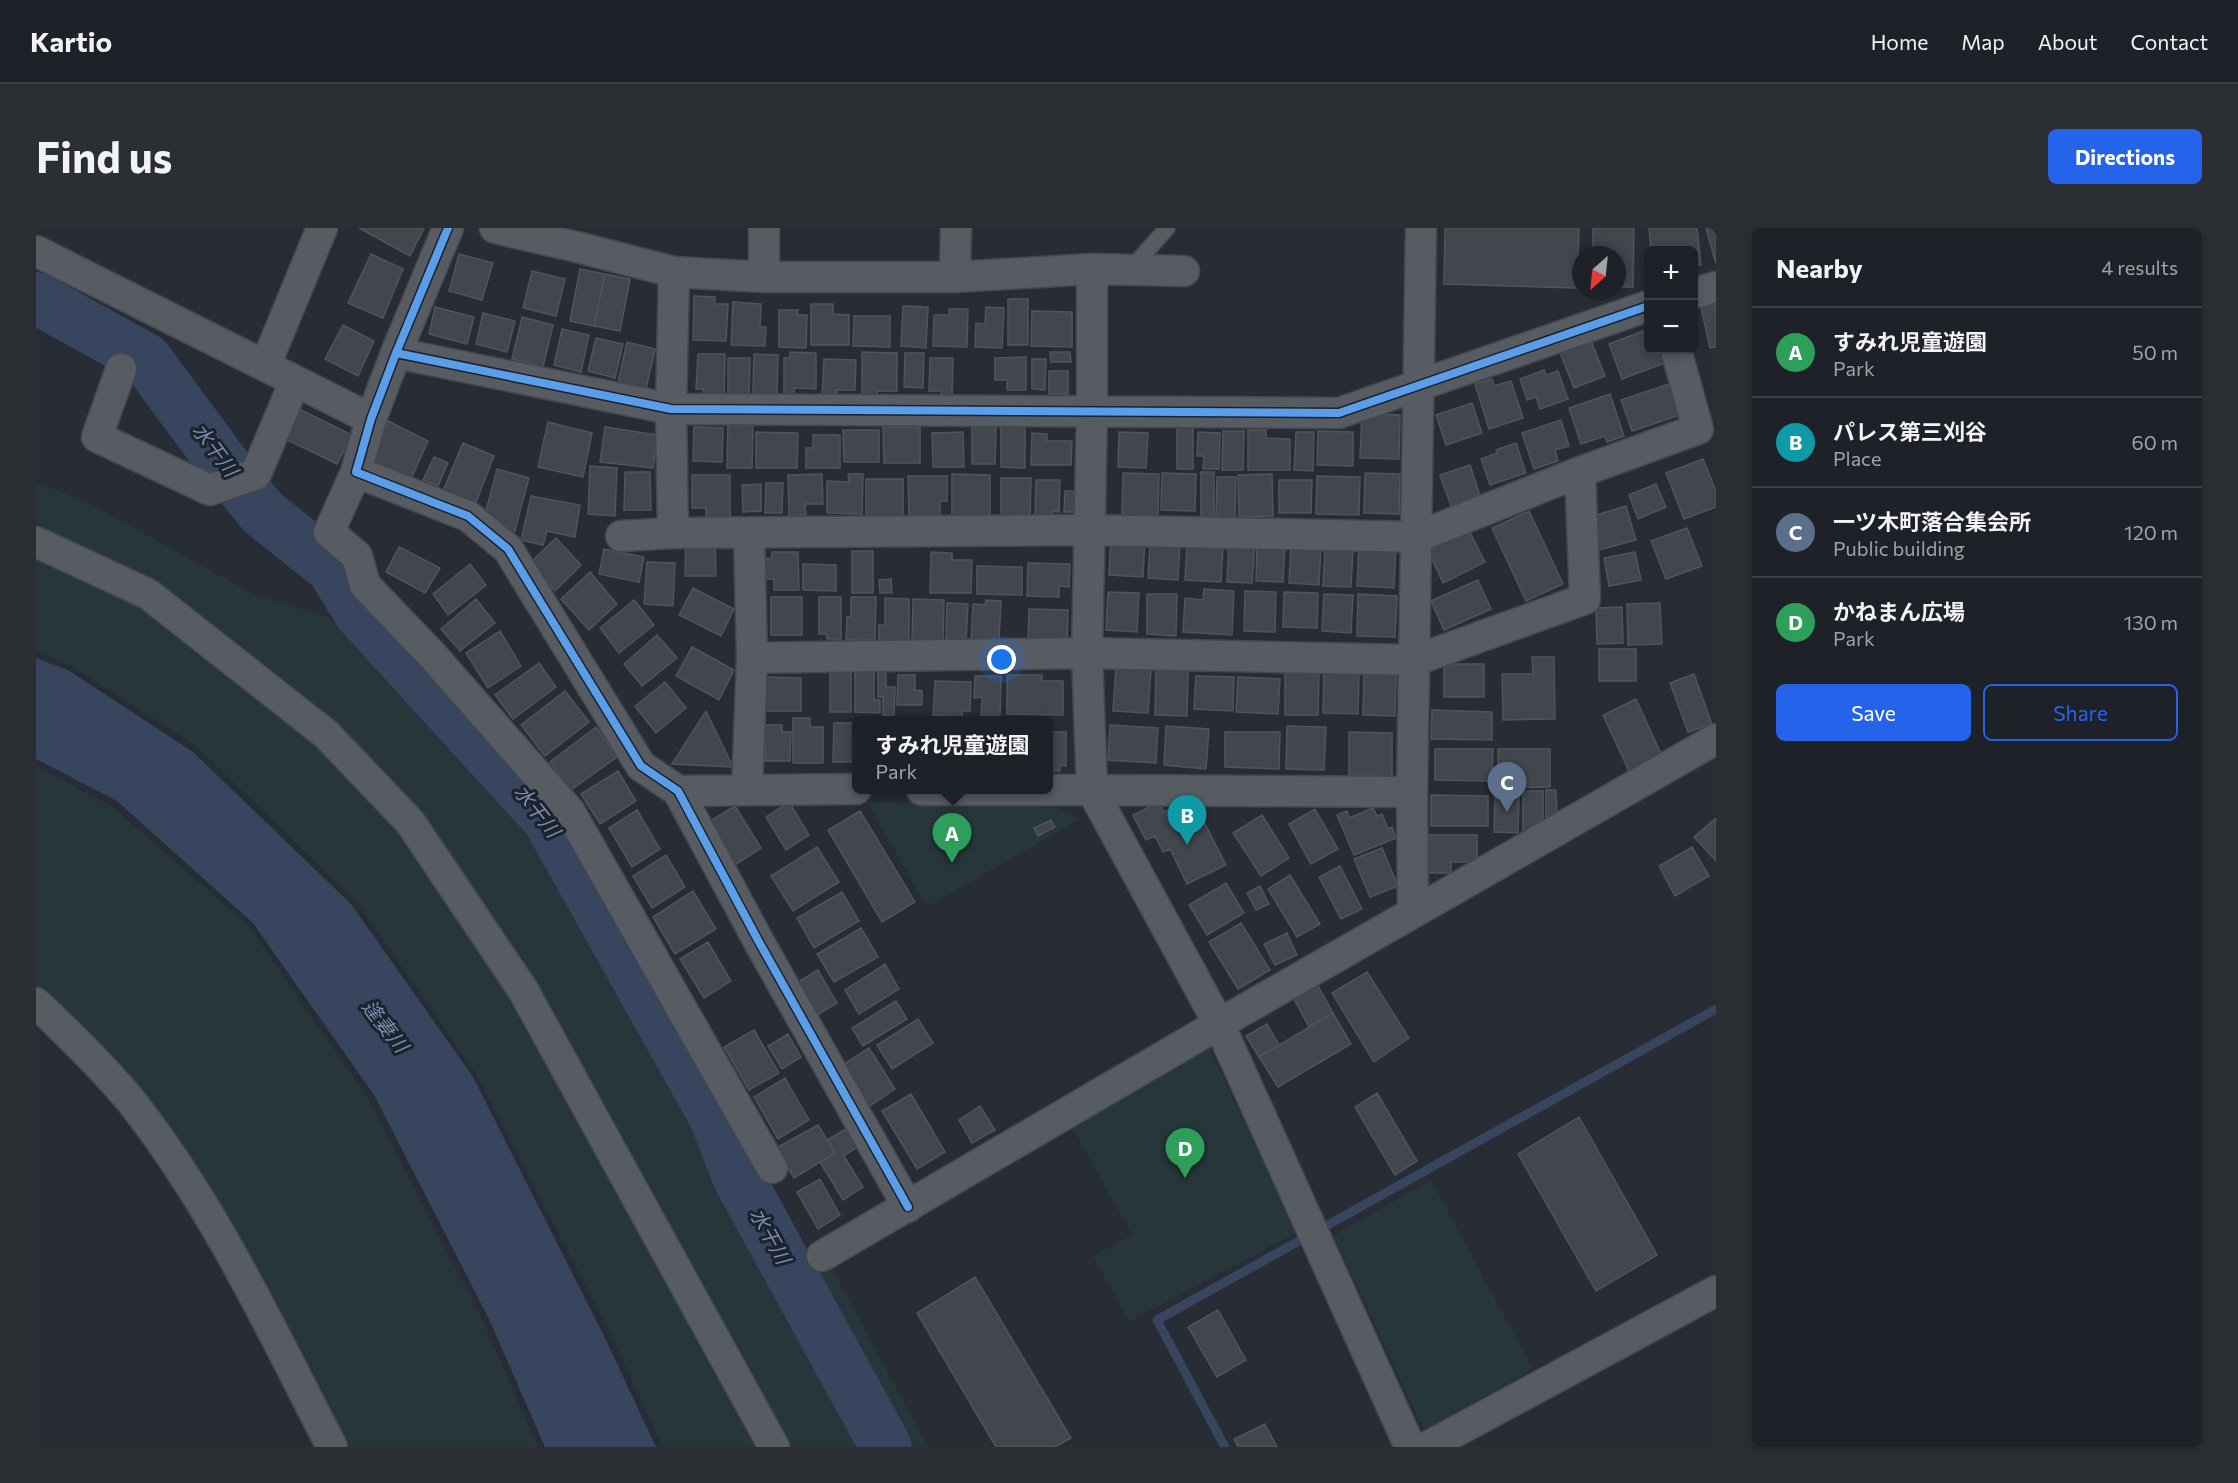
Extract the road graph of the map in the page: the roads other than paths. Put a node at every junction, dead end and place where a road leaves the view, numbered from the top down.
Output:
1 (322, 228) edge
2 (448, 228) edge
3 (495, 228) edge
4 (764, 228) edge
5 (956, 228) edge
6 (1167, 228) edge
7 (1421, 228) edge
8 (577, 237) edge
9 (36, 251) edge
10 (1092, 269) junction
11 (1130, 270) junction
12 (1184, 271) dead end
13 (674, 272) junction
14 (764, 277) junction
15 (955, 277) junction
16 (1716, 286) edge
17 (1698, 292) edge
18 (1644, 307) edge
19 (396, 353) junction
20 (1677, 354) edge
21 (265, 366) junction
22 (121, 369) dead end
23 (295, 381) junction
24 (1418, 385) junction
25 (671, 409) junction
26 (1092, 410) junction
27 (371, 419) junction
28 (356, 472) junction
29 (1580, 472) junction
30 (1089, 530) junction
31 (673, 533) junction
32 (749, 534) junction
33 (621, 536) dead end
34 (1417, 537) junction
35 (36, 542) edge
36 (1087, 653) junction
37 (752, 658) junction
38 (1416, 660) junction
39 (1716, 739) edge
40 (747, 789) junction
41 (852, 789) edge
42 (1053, 790) edge
43 (1092, 790) junction
44 (678, 791) junction
45 (1413, 792) junction
46 (1413, 912) junction
47 (36, 1003) edge
48 (1219, 1024) junction
49 (772, 1168) dead end
50 (908, 1207) junction
51 (822, 1256) dead end
52 (1716, 1291) edge
53 (332, 1447) edge
54 (774, 1447) edge
55 (1410, 1447) edge
56 (1426, 1447) edge

1 - 21 street
2 - 19 street
3 - 8 street
4 - 14 street
5 - 15 street
6 - 11 lane
7 - 24 street
8 - 13 street
9 - 21 street
10 - 11 street
10 - 15 street
10 - 26 street
11 - 12 street
13 - 14 street
13 - 25 street
14 - 15 street
16 - 17 street
18 - 24 street
19 - 25 street
19 - 27 street
20 - 29 street
21 - 23 street
22 - 23 street
23 - 27 street
24 - 26 street
24 - 34 street
25 - 26 street
25 - 31 street
26 - 30 street
27 - 28 street
28 - 44 street
28 - 49 street
29 - 34 street
29 - 38 street
30 - 32 street
30 - 34 street
30 - 36 street
31 - 32 street
31 - 33 street
32 - 37 street
34 - 38 street
35 - 54 street
36 - 37 street
36 - 38 street
36 - 43 street
37 - 40 street
38 - 45 street
39 - 46 street
40 - 41 street
40 - 44 street
42 - 43 street
43 - 45 street
43 - 48 street
44 - 50 street
45 - 46 street
46 - 48 street
47 - 53 street
48 - 50 street
48 - 55 street
50 - 51 street
52 - 56 street

